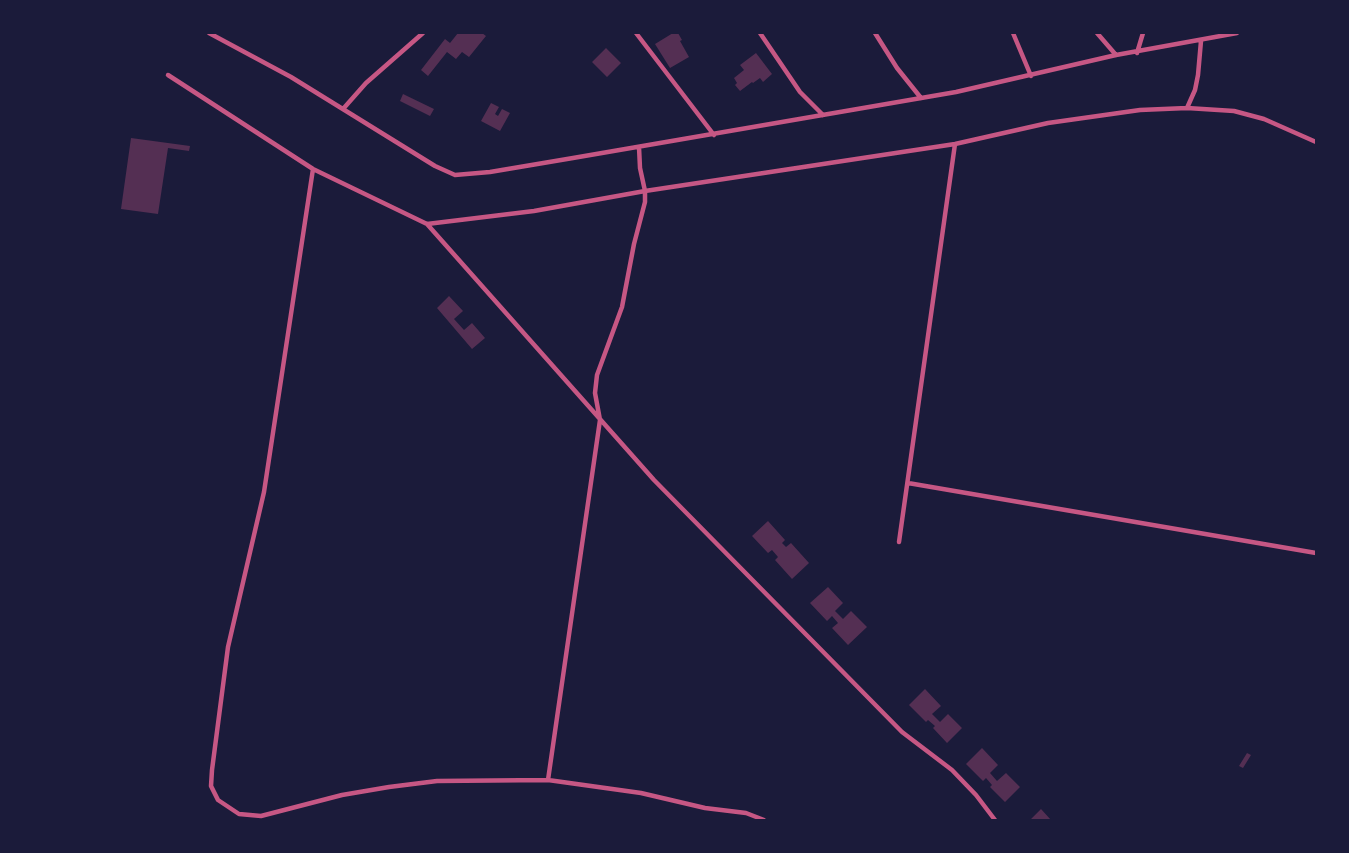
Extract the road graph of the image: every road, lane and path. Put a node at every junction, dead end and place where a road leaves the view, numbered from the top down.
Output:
1 (209, 33) edge
2 (423, 33) edge
3 (636, 33) edge
4 (760, 33) edge
5 (874, 33) edge
6 (1013, 33) edge
7 (1096, 33) edge
8 (1143, 33) edge
9 (1236, 33) edge
10 (1202, 41) junction
11 (1137, 53) junction
12 (1116, 56) junction
13 (168, 75) dead end
14 (1031, 76) junction
15 (921, 98) junction
16 (1187, 108) junction
17 (343, 109) junction
18 (823, 115) junction
19 (714, 135) junction
20 (1316, 142) edge
21 (955, 144) junction
22 (639, 147) junction
23 (313, 170) junction
24 (645, 191) junction
25 (426, 224) junction
26 (600, 420) junction
27 (908, 483) junction
28 (899, 543) dead end
29 (1316, 553) edge
30 (548, 780) junction
31 (764, 820) edge
32 (995, 820) edge

1 - 17 street
2 - 17 street
3 - 19 street
4 - 18 street
5 - 15 street
6 - 14 street
7 - 12 street
8 - 11 street
9 - 10 street
10 - 11 street
10 - 16 street
11 - 12 street
12 - 14 street
13 - 23 street
14 - 15 street
15 - 18 street
16 - 20 street
16 - 21 street
17 - 22 street
18 - 19 street
19 - 22 street
21 - 24 street
21 - 27 street
22 - 24 street
23 - 25 street
23 - 30 street
24 - 25 street
24 - 26 street
25 - 26 street
26 - 30 street
26 - 32 street
27 - 28 street
27 - 29 street
30 - 31 street

